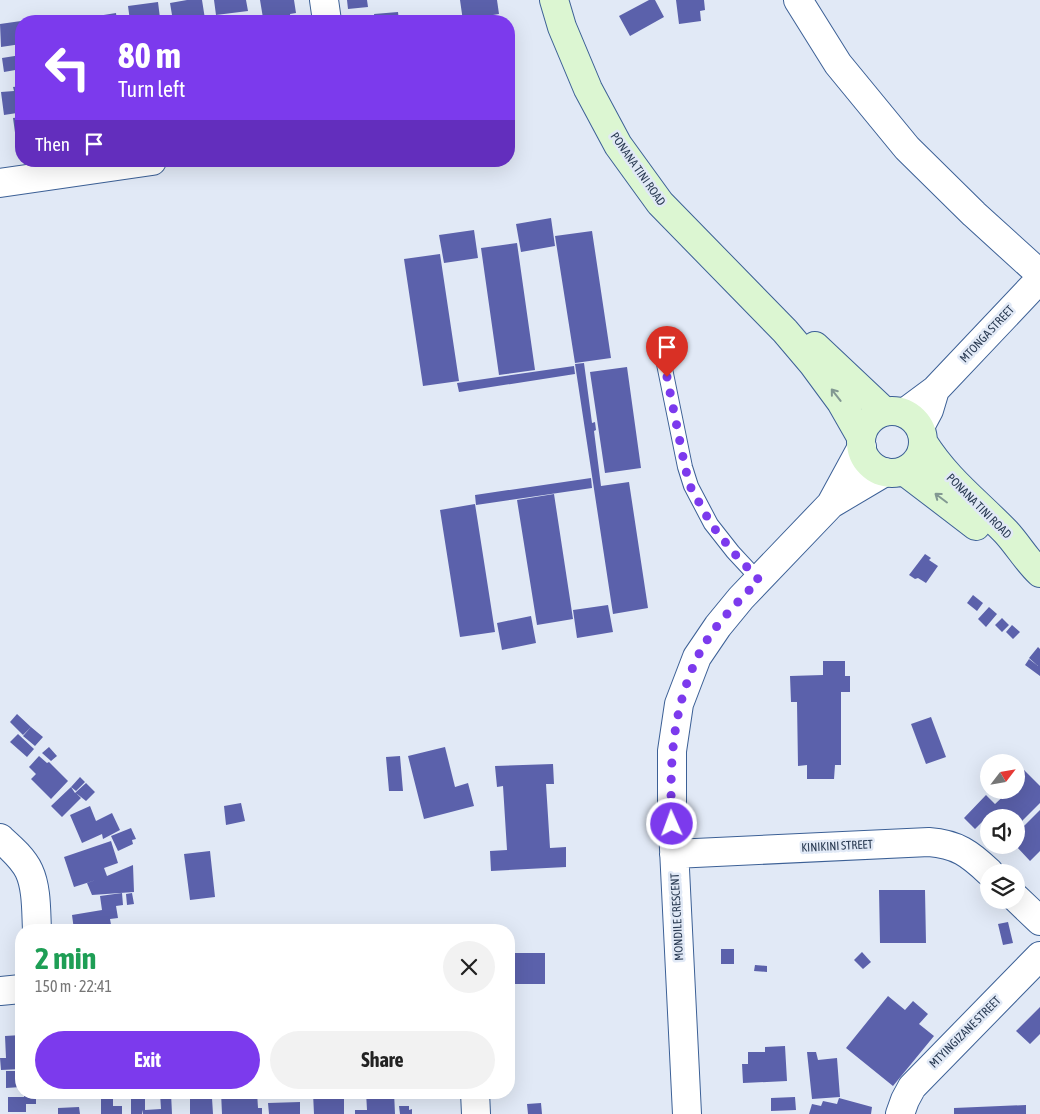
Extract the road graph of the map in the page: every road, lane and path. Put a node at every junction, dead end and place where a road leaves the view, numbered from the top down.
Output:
1 (324, 0) edge
2 (554, 0) edge
3 (798, 0) edge
4 (326, 15) edge
5 (111, 167) edge
6 (0, 183) edge
7 (1040, 274) edge
8 (1040, 279) edge
9 (785, 331) junction
10 (663, 359) dead end
11 (908, 423) junction
12 (862, 442) junction
13 (895, 472) junction
14 (831, 504) junction
15 (1038, 571) edge
16 (759, 580) junction
17 (0, 838) edge
18 (674, 854) junction
19 (980, 864) edge
20 (1025, 907) edge
21 (1040, 921) edge
22 (36, 924) edge
23 (1040, 956) edge
24 (15, 990) edge
25 (0, 991) edge
26 (475, 1099) edge
27 (476, 1114) edge
28 (688, 1114) edge
29 (900, 1114) edge

1 - 4 street
2 - 9 street, PONANA TINI ROAD
3 - 7 street
5 - 6 street
8 - 11 street, MTONGA STREET
9 - 11 street, PONANA TINI ROAD
12 -> 9 street, PONANA TINI ROAD
10 - 16 lane
11 - 12 street
11 - 13 street
11 - 15 street, PONANA TINI ROAD
12 - 13 street, PONANA TINI ROAD
12 - 14 street, MONDILE CRESCENT
13 - 14 street, MONDILE CRESCENT
15 -> 13 street, PONANA TINI ROAD
14 - 16 street, MONDILE CRESCENT
16 - 18 street, MONDILE CRESCENT
17 - 22 street
18 - 19 street, KINIKINI STREET
18 - 28 street, MONDILE CRESCENT
20 - 21 street
23 - 29 street, MTYINGIZANE STREET
24 - 25 street
26 - 27 street

